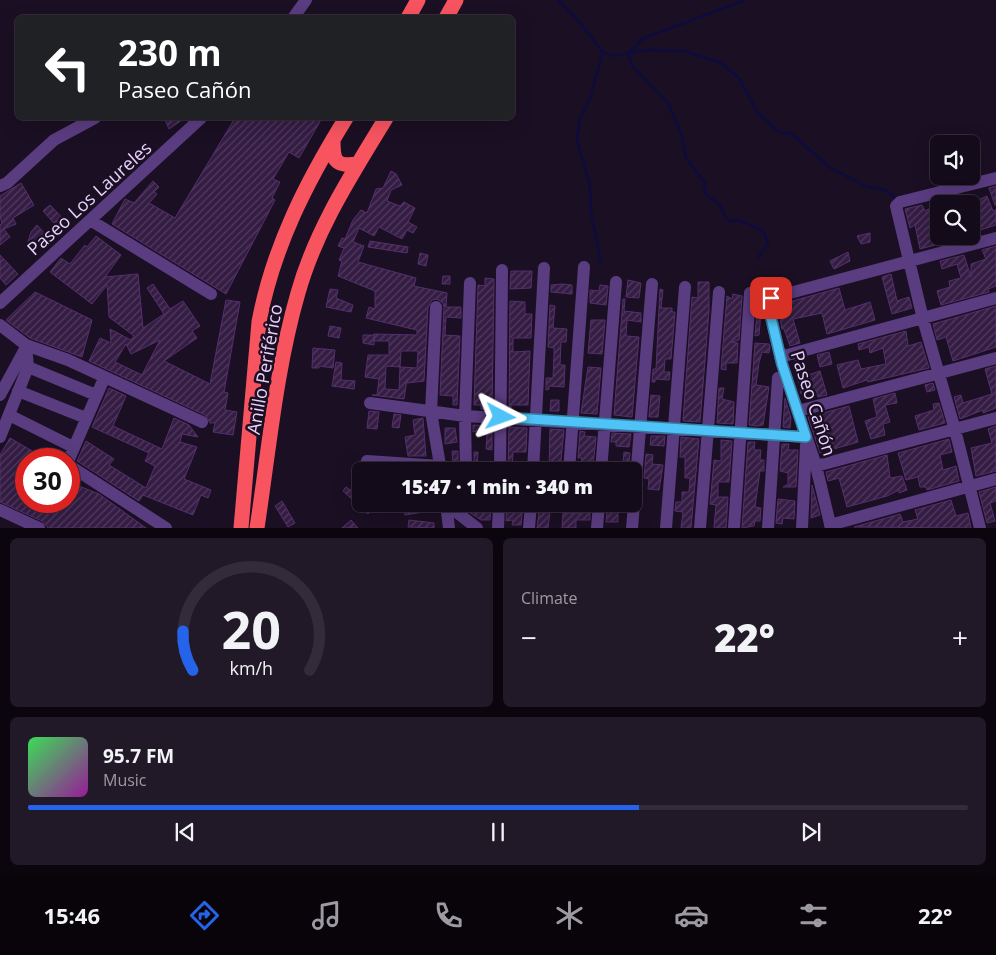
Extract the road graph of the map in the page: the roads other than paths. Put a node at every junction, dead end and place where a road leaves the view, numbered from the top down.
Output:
1 (306, 0) edge
2 (418, 0) edge
3 (456, 0) edge
4 (294, 15) edge
5 (410, 15) edge
6 (448, 15) edge
7 (91, 120) edge
8 (199, 120) edge
9 (345, 120) edge
10 (385, 120) edge
11 (333, 138) junction
12 (357, 164) junction
13 (996, 178) edge
14 (0, 186) edge
15 (90, 220) junction
16 (996, 238) edge
17 (909, 263) junction
18 (584, 267) dead end
19 (544, 268) dead end
20 (502, 270) dead end
21 (616, 282) dead end
22 (470, 284) dead end
23 (652, 284) dead end
24 (685, 287) dead end
25 (719, 292) dead end
26 (750, 292) dead end
27 (211, 294) dead end
28 (996, 298) edge
29 (0, 303) edge
30 (436, 307) dead end
31 (923, 320) junction
32 (0, 325) edge
33 (26, 347) junction
34 (780, 357) junction
35 (996, 358) edge
36 (28, 367) junction
37 (940, 374) junction
38 (778, 378) dead end
39 (18, 391) junction
40 (0, 395) edge
41 (370, 404) dead end
42 (798, 411) junction
43 (431, 412) junction
44 (9, 416) junction
45 (465, 416) junction
46 (501, 417) junction
47 (86, 418) junction
48 (996, 418) edge
49 (536, 420) junction
50 (202, 422) dead end
51 (572, 423) junction
52 (604, 426) junction
53 (638, 427) junction
54 (673, 428) junction
55 (708, 430) junction
56 (955, 430) junction
57 (740, 433) junction
58 (776, 435) junction
59 (0, 437) edge
60 (806, 437) junction
61 (58, 448) edge
62 (73, 448) edge
63 (367, 461) dead end
64 (376, 462) edge
65 (439, 462) edge
66 (466, 462) edge
67 (500, 462) edge
68 (534, 462) edge
69 (570, 462) edge
70 (602, 462) edge
71 (636, 462) edge
72 (816, 466) junction
73 (80, 472) edge
74 (996, 479) edge
75 (969, 486) junction
76 (0, 510) edge
77 (447, 512) edge
78 (457, 512) edge
79 (467, 512) edge
80 (499, 512) edge
81 (530, 512) edge
82 (598, 512) edge
83 (633, 512) edge
84 (467, 519) junction
85 (830, 526) edge
86 (39, 528) edge
87 (166, 528) edge
88 (241, 528) edge
89 (257, 528) edge
90 (450, 528) edge
91 (477, 528) edge
92 (498, 528) edge
93 (529, 528) edge
94 (597, 528) edge
95 (632, 528) edge
96 (666, 528) edge
97 (700, 528) edge
98 (734, 528) edge
99 (768, 528) edge
100 (802, 528) edge
101 (980, 528) edge

1 - 4 street
2 - 5 highway
3 - 6 highway
7 - 14 street
8 - 15 street, Paseo Los Laureles
9 - 11 highway, Anillo Periférico
10 - 12 highway, Anillo Periférico
11 - 12 highway
11 - 88 highway, Anillo Periférico
12 - 89 highway, Anillo Periférico
13 - 17 street
15 - 27 street
15 - 29 street, Paseo Los Laureles
16 - 17 street
17 - 31 street
17 - 34 street, Paseo Cañón
18 - 51 street
19 - 49 street
20 - 46 street
21 - 52 street
22 - 45 street
23 - 53 street
24 - 54 street
25 - 55 street
26 - 57 street
28 - 31 street
30 - 43 street
31 - 34 street
31 - 37 street
32 - 33 street
33 - 36 street
33 - 40 street
33 - 50 street
34 - 42 street, Paseo Cañón
35 - 37 street
36 - 39 street
36 - 47 street
37 - 42 street
37 - 56 street
38 - 58 street
39 - 44 street
39 - 47 street
41 - 43 street
42 - 60 street, Paseo Cañón
43 - 45 street
43 - 65 street
44 - 59 street
44 - 61 street
45 - 46 street
45 - 66 street
46 - 49 street
46 - 67 street
47 - 62 street
48 - 56 street
49 - 51 street
49 - 68 street
51 - 52 street
51 - 69 street
52 - 53 street
52 - 70 street
53 - 54 street
53 - 71 street
54 - 55 street
54 - 96 street
55 - 57 street
55 - 97 street
56 - 72 street
56 - 75 street
57 - 58 street
57 - 98 street
58 - 60 street
58 - 99 street
60 - 72 street, Paseo Cañón
60 - 100 street
63 - 64 street
72 - 85 street, Paseo Cañón
73 - 87 street
74 - 75 street
75 - 85 street
75 - 101 street
76 - 86 street
77 - 90 street
78 - 84 street
79 - 84 street
80 - 92 street
81 - 93 street
82 - 94 street
83 - 95 street
84 - 91 street

